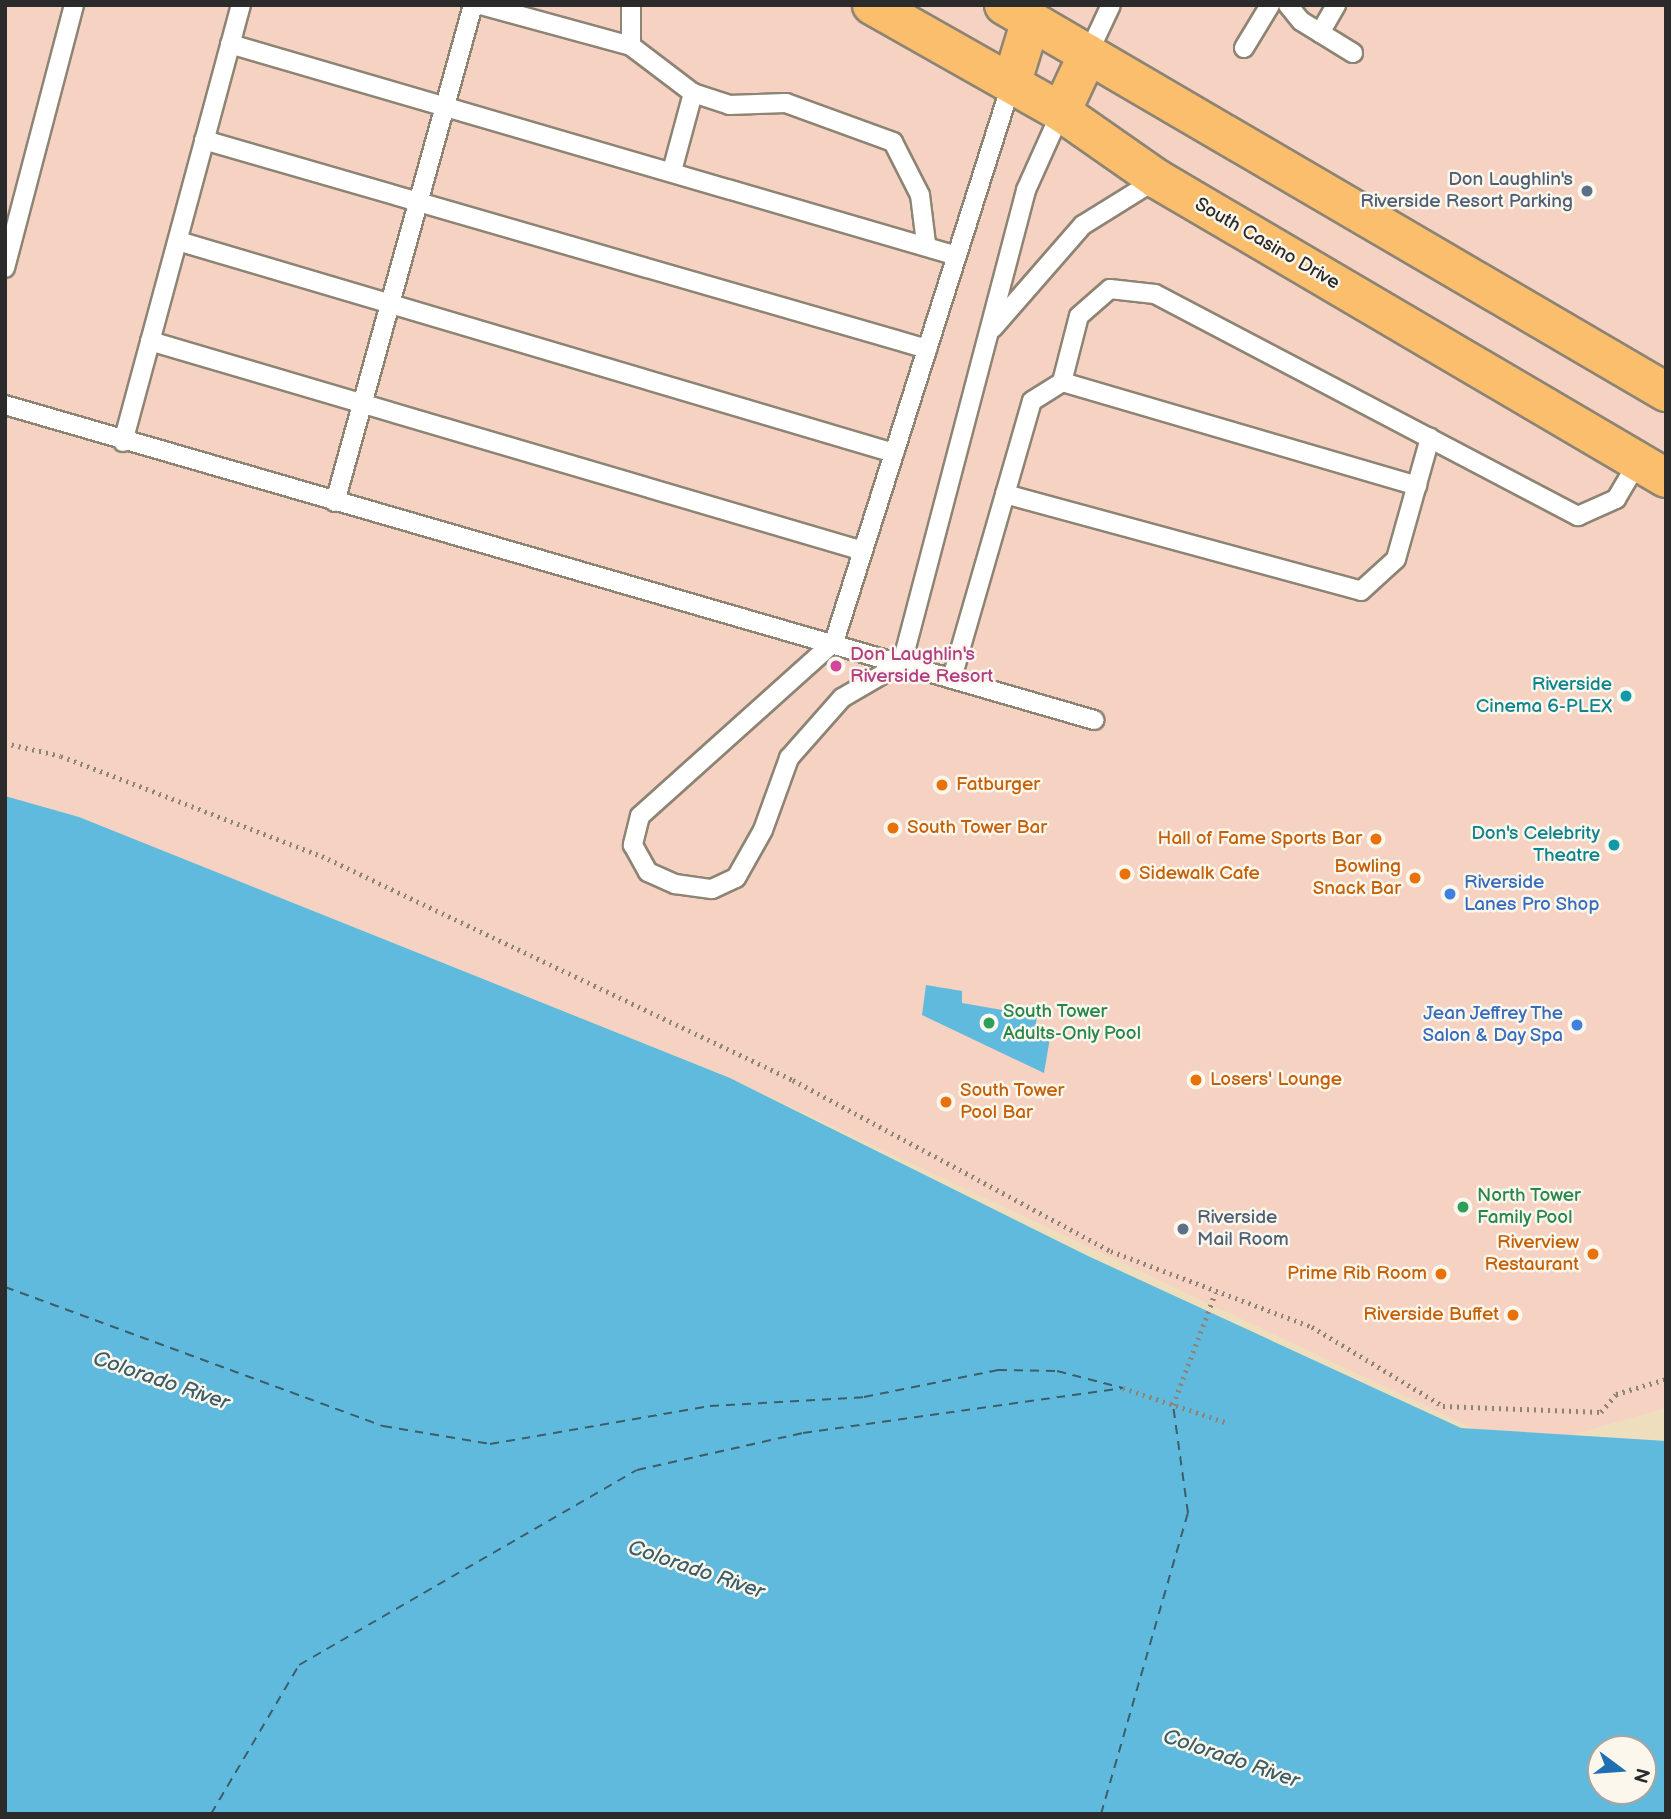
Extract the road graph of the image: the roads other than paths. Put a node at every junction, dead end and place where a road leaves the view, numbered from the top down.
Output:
1 (74, 5) edge
2 (241, 5) edge
3 (473, 5) edge
4 (481, 5) edge
5 (631, 5) edge
6 (872, 5) edge
7 (1111, 5) edge
8 (1270, 5) edge
9 (1288, 5) edge
10 (1336, 5) edge
11 (1018, 13) edge
12 (1320, 33) junction
13 (230, 44) junction
14 (631, 46) junction
15 (1244, 48) dead end
16 (1353, 53) dead end
17 (1088, 54) junction
18 (1012, 82) junction
19 (693, 93) junction
20 (445, 106) junction
21 (1061, 112) junction
22 (204, 140) junction
23 (672, 171) junction
24 (1157, 178) junction
25 (417, 204) junction
26 (178, 241) junction
27 (926, 243) junction
28 (957, 256) junction
29 (5, 268) edge
30 (391, 302) junction
31 (991, 330) junction
32 (150, 341) junction
33 (927, 349) junction
34 (1062, 382) junction
35 (1666, 392) edge
36 (363, 400) junction
37 (5, 405) edge
38 (1430, 438) junction
39 (123, 442) junction
40 (894, 453) junction
41 (1652, 470) edge
42 (1417, 486) junction
43 (1005, 494) junction
44 (335, 502) junction
45 (863, 551) junction
46 (834, 642) junction
47 (902, 663) junction
48 (952, 678) junction
49 (1094, 720) dead end

1 - 29 lane
2 - 13 lane
3 - 20 lane
4 - 14 lane
5 - 14 lane
6 - 18 main road, South Casino Drive
7 - 17 lane
8 - 15 lane
9 - 12 lane
10 - 12 lane
11 - 17 main road
11 - 18 main road
12 - 16 lane
13 - 20 lane
13 - 22 lane
14 - 19 lane
17 - 21 main road
17 - 35 main road
18 - 21 main road, South Casino Drive
18 - 28 lane
19 - 23 lane
19 - 27 lane
20 - 23 lane
20 - 25 lane
21 - 24 main road, South Casino Drive
21 - 31 lane
22 - 25 lane
22 - 26 lane
23 - 27 lane
24 - 31 lane
24 - 41 main road, South Casino Drive
25 - 30 lane
25 - 33 lane
26 - 30 lane
26 - 32 lane
27 - 28 lane
28 - 33 lane
30 - 36 lane
30 - 40 lane
31 - 47 lane
32 - 36 lane
32 - 39 lane
33 - 40 lane
34 - 38 lane
34 - 42 lane
34 - 43 lane
36 - 44 lane
36 - 45 lane
37 - 39 lane
38 - 41 lane
38 - 42 lane
39 - 44 lane
40 - 45 lane
42 - 43 lane
43 - 48 lane
44 - 46 lane
45 - 46 lane
46 - 47 lane
46 - 47 lane
47 - 48 lane
48 - 49 lane

